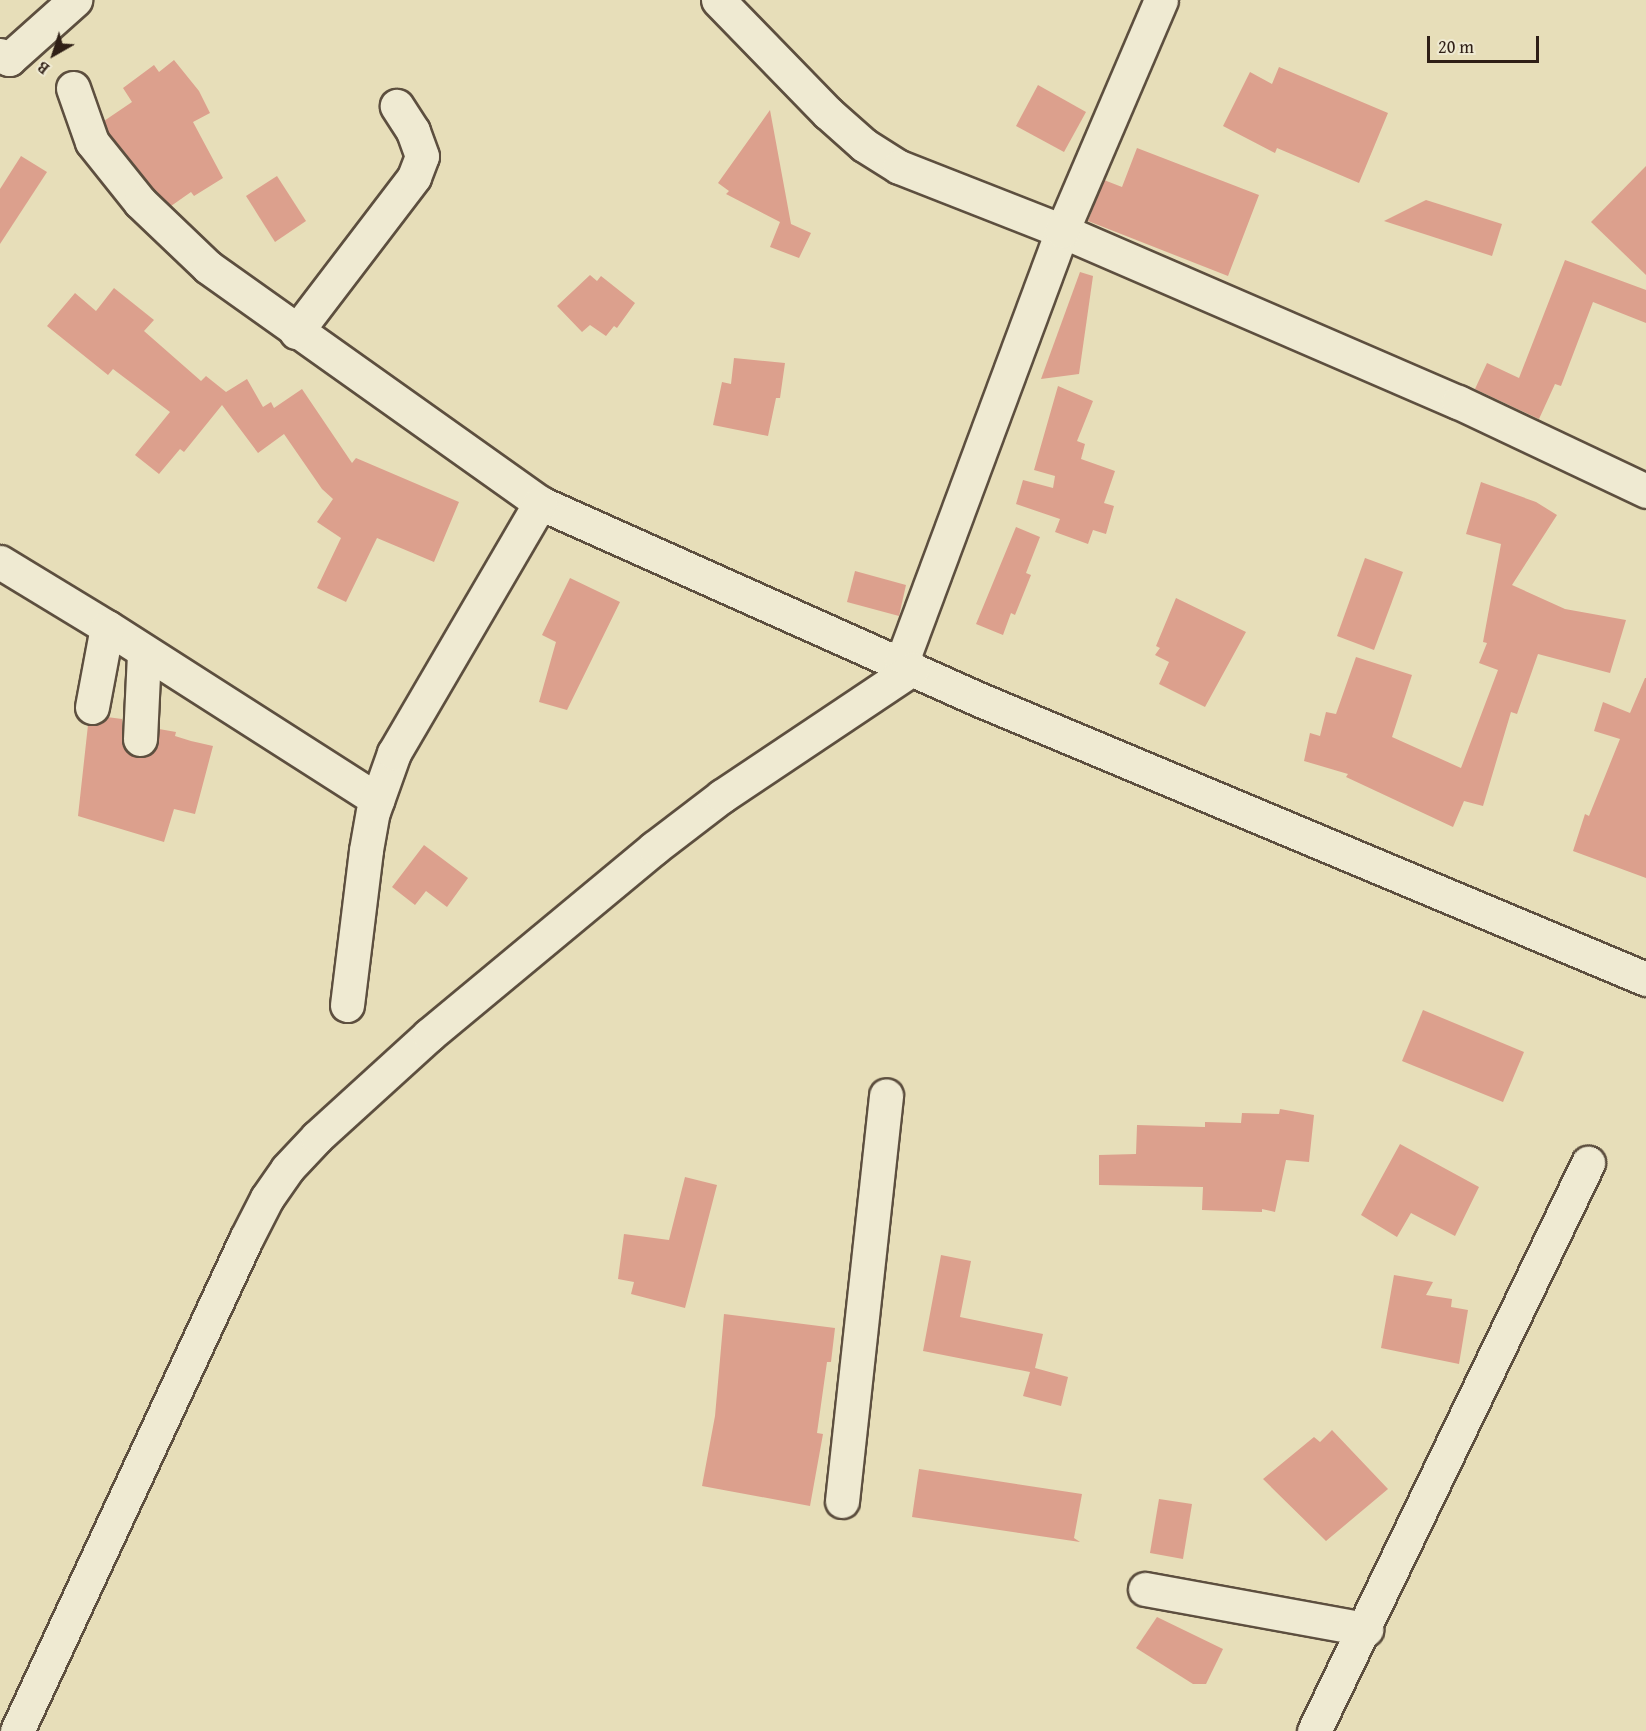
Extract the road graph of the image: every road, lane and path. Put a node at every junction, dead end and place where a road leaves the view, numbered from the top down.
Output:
1 (75, 0) edge
2 (718, 0) edge
3 (1161, 0) edge
4 (3, 61) edge
5 (73, 88) dead end
6 (397, 106) dead end
7 (1062, 231) junction
8 (296, 332) junction
9 (1646, 491) edge
10 (540, 503) junction
11 (0, 562) edge
12 (107, 627) junction
13 (144, 653) junction
14 (906, 666) junction
15 (92, 707) dead end
16 (140, 739) dead end
17 (376, 800) junction
18 (1646, 979) edge
19 (347, 1005) dead end
20 (886, 1095) dead end
21 (1588, 1163) dead end
22 (842, 1501) dead end
23 (1144, 1589) dead end
24 (1365, 1629) junction
25 (17, 1731) edge
26 (1314, 1731) edge

1 - 4 street
2 - 7 street
3 - 7 street
5 - 8 street
6 - 8 street
7 - 9 street
7 - 14 street
8 - 10 street
10 - 14 street
10 - 17 street
11 - 12 street
12 - 13 street
12 - 15 street
13 - 16 street
13 - 17 street
14 - 18 street
14 - 25 street
17 - 19 street
20 - 22 street
21 - 24 street
23 - 24 street
24 - 26 street

